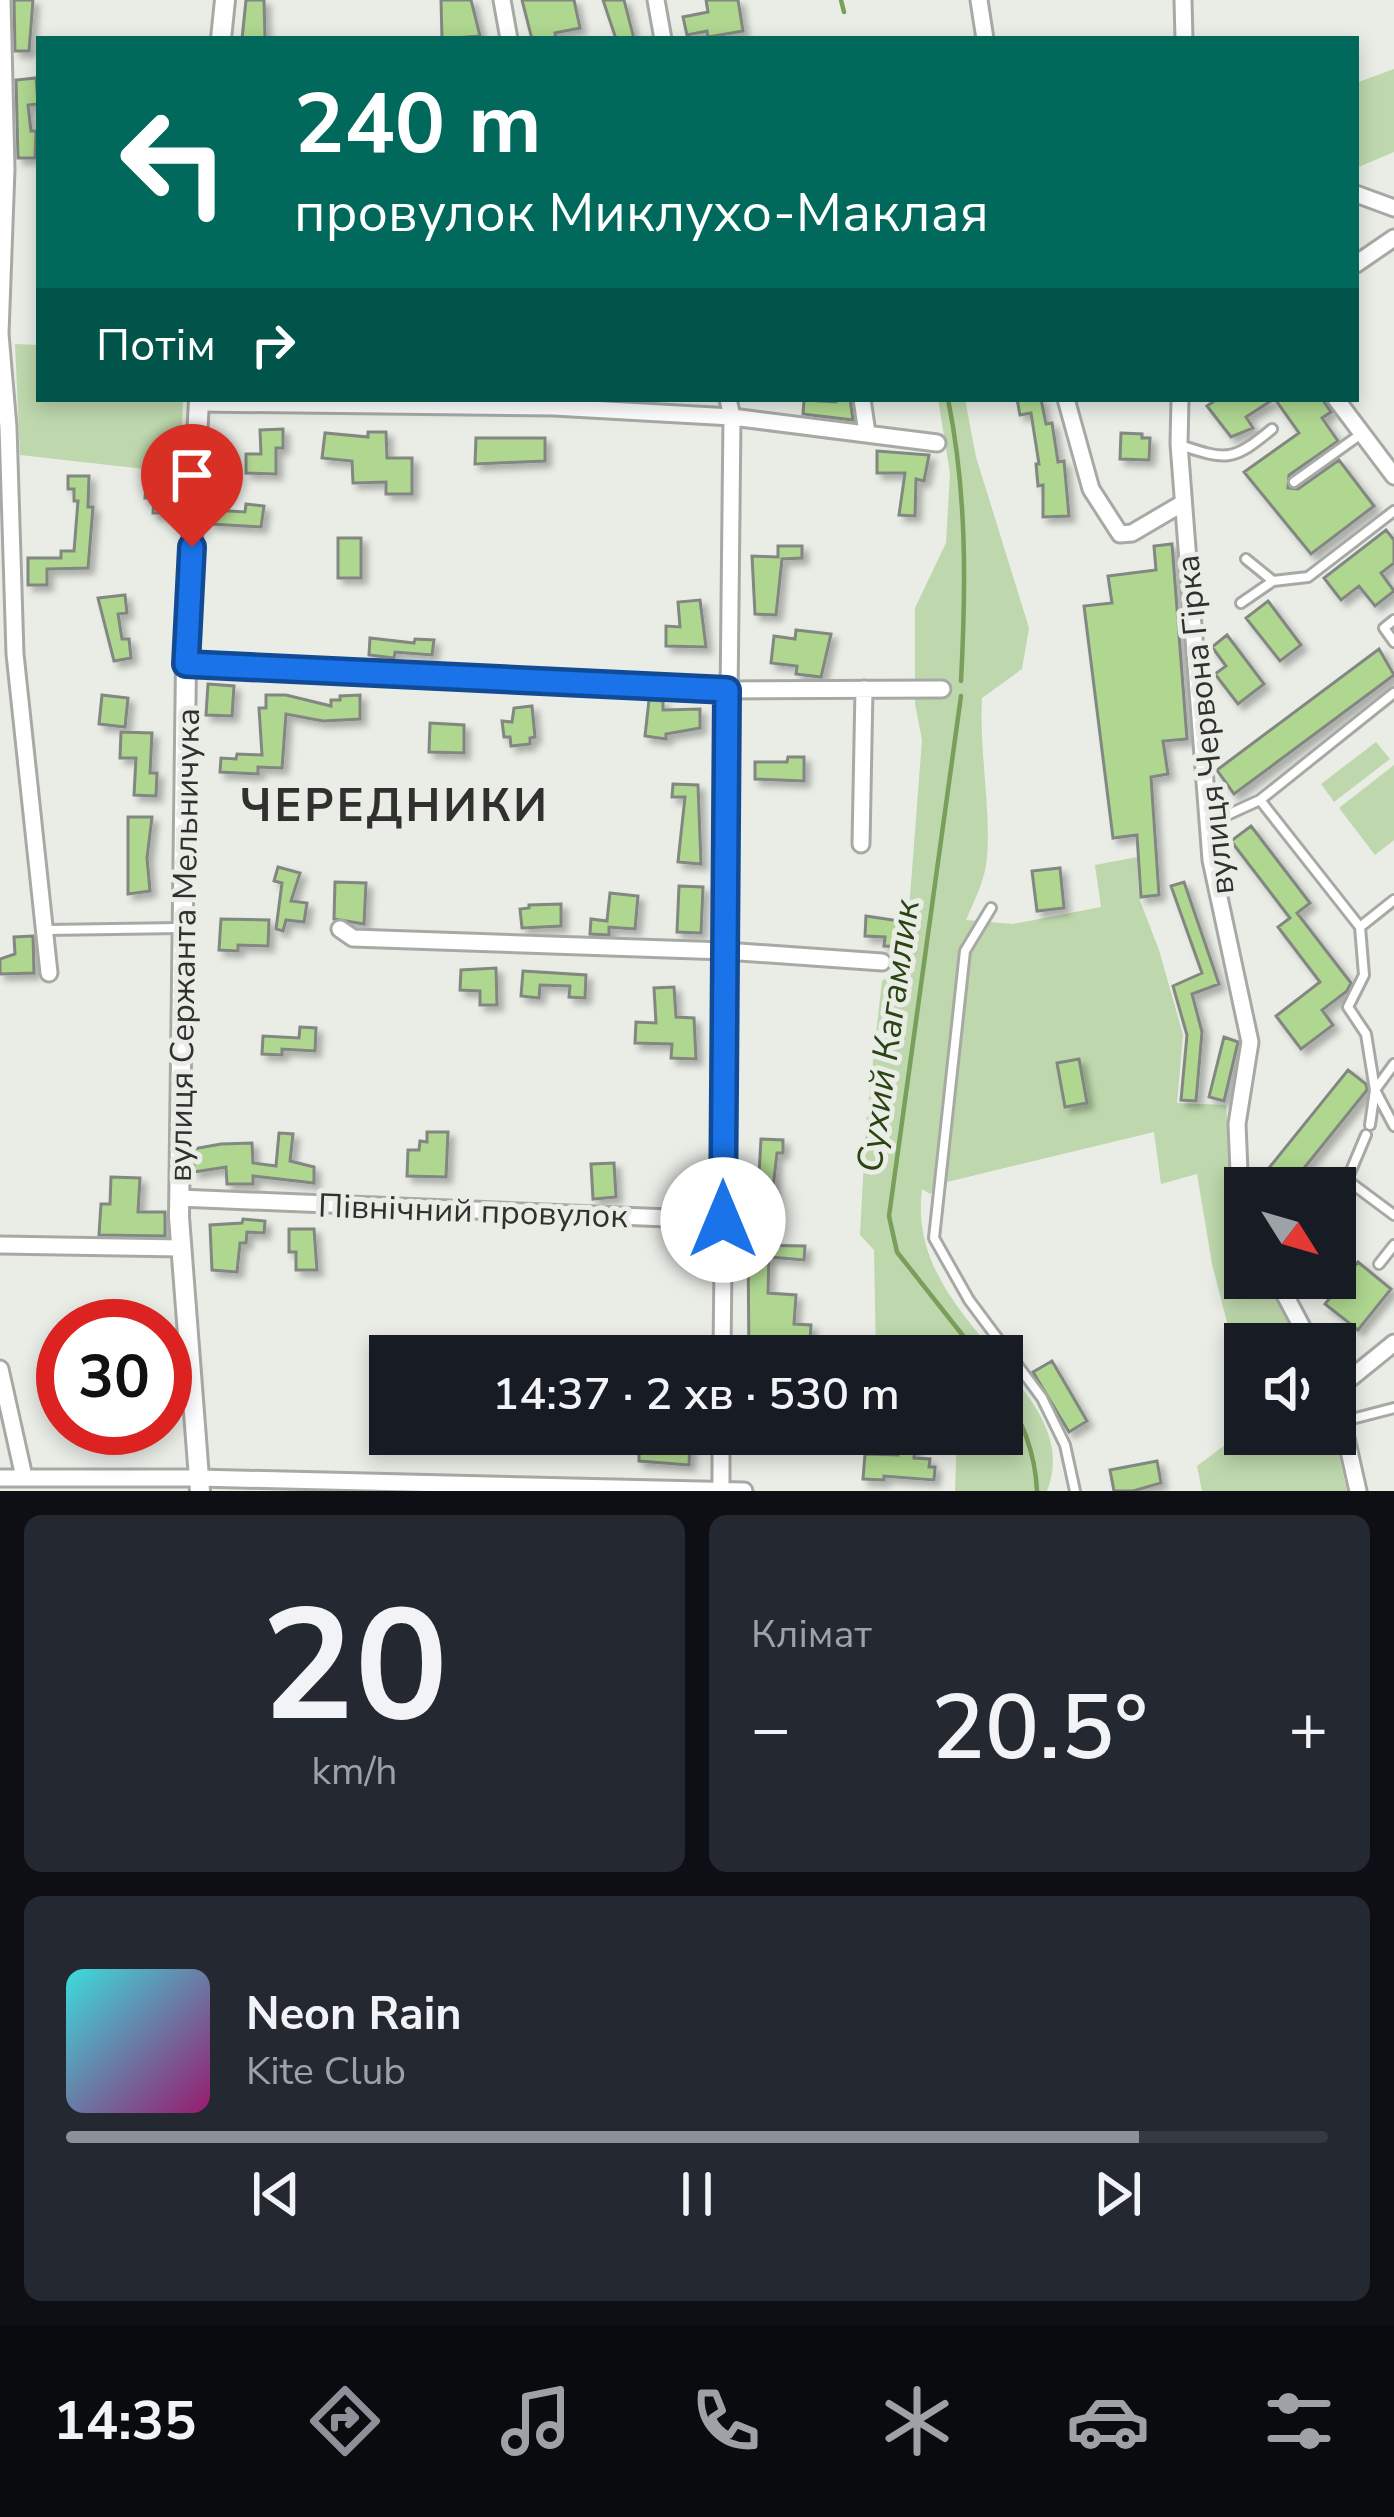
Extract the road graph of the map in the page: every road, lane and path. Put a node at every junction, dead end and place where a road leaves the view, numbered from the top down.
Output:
1 (2, 0) edge
2 (225, 0) edge
3 (502, 0) edge
4 (656, 0) edge
5 (980, 0) edge
6 (1166, 0) edge
7 (1183, 4) edge
8 (220, 36) edge
9 (508, 36) edge
10 (662, 36) edge
11 (985, 36) edge
12 (1184, 36) edge
13 (1359, 195) edge
14 (1394, 208) edge
15 (1394, 238) edge
16 (1359, 262) edge
17 (199, 402) edge
18 (376, 402) edge
19 (729, 402) edge
20 (862, 402) edge
21 (1067, 402) edge
22 (1180, 402) edge
23 (1338, 402) edge
24 (554, 403) edge
25 (732, 417) junction
26 (1272, 428) dead end
27 (867, 433) junction
28 (1362, 434) junction
29 (937, 443) dead end
30 (1179, 444) junction
31 (1394, 476) edge
32 (1294, 482) dead end
33 (1183, 502) junction
34 (1394, 511) edge
35 (1246, 559) dead end
36 (1273, 581) junction
37 (1241, 603) dead end
38 (1394, 620) edge
39 (1394, 642) edge
40 (186, 664) junction
41 (864, 689) junction
42 (942, 689) dead end
43 (727, 690) junction
44 (1394, 693) edge
45 (1260, 800) junction
46 (1206, 808) junction
47 (861, 844) dead end
48 (1394, 900) edge
49 (991, 908) dead end
50 (183, 928) junction
51 (1360, 928) junction
52 (340, 929) dead end
53 (44, 930) junction
54 (724, 951) junction
55 (881, 962) dead end
56 (49, 973) dead end
57 (1394, 1064) edge
58 (1376, 1090) junction
59 (1394, 1126) edge
60 (1239, 1167) edge
61 (1352, 1167) edge
62 (1356, 1187) edge
63 (179, 1198) junction
64 (1394, 1215) edge
65 (723, 1220) junction
66 (767, 1222) dead end
67 (0, 1245) edge
68 (1394, 1245) edge
69 (181, 1248) junction
70 (1379, 1264) dead end
71 (722, 1335) edge
72 (1394, 1343) edge
73 (0, 1369) edge
74 (1356, 1373) edge
75 (1394, 1408) edge
76 (1356, 1415) edge
77 (721, 1455) edge
78 (1350, 1455) edge
79 (24, 1477) junction
80 (0, 1478) edge
81 (199, 1484) edge
82 (721, 1490) edge
83 (744, 1491) edge
84 (1075, 1491) edge
85 (1358, 1491) edge

1 - 53 street
2 - 8 street
3 - 9 street
4 - 10 street
5 - 11 street
6 - 7 street
7 - 12 street
13 - 14 street
15 - 16 street
17 - 40 street, вулиця Сержанта Мельничука
18 - 24 street
19 - 25 street
20 - 27 street
21 - 33 street
22 - 30 street, вулиця Червона Гірка
23 - 28 street
24 - 25 street
25 - 27 street
25 - 43 street
26 - 30 lane
27 - 29 street
28 - 31 street
28 - 32 lane
30 - 33 street, вулиця Червона Гірка
33 - 46 street, вулиця Червона Гірка
34 - 36 lane
35 - 36 lane
36 - 37 lane
38 - 39 lane
40 - 43 street
40 - 50 street, вулиця Сержанта Мельничука
41 - 42 street
41 - 43 street
41 - 47 street
43 - 54 street
44 - 45 lane
45 - 46 lane
45 - 51 lane
46 - 60 street, вулиця Червона Гірка
48 - 51 lane
49 - 84 lane
50 - 53 lane
50 - 63 street, вулиця Сержанта Мельничука
51 - 58 lane
52 - 54 street
53 - 56 street
54 - 55 street
54 - 65 street
57 - 58 lane
58 - 59 lane
58 - 61 lane
62 - 64 lane
63 - 65 street, Північний провулок
63 - 69 street, вулиця Сержанта Мельничука
65 - 66 street, Північний провулок
65 - 71 street
67 - 69 street
68 - 70 lane
69 - 81 street, вулиця Сержанта Мельничука
72 - 74 street
73 - 79 street
75 - 76 lane
77 - 82 street
78 - 85 street
79 - 80 street
79 - 81 street
81 - 82 street
82 - 83 street

